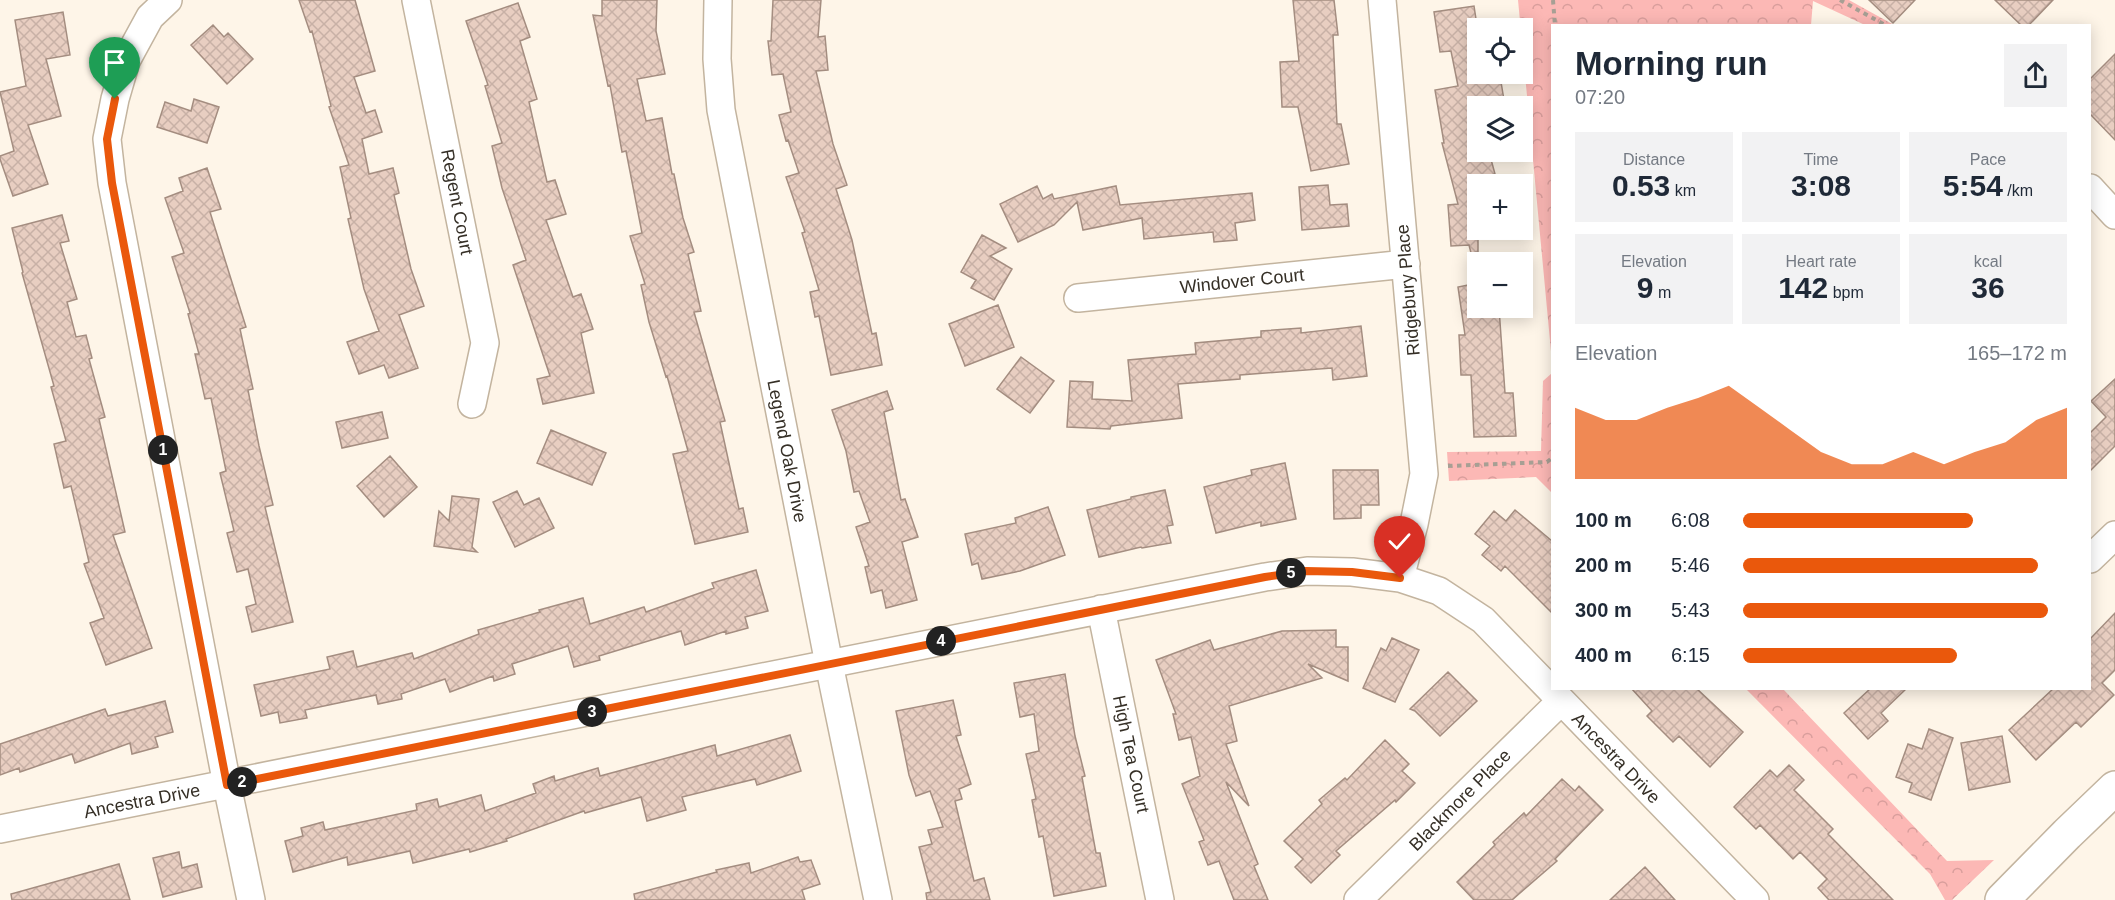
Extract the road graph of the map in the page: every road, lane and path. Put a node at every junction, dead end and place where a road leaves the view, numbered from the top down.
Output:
1 (416, 0) edge
2 (718, 0) edge
3 (1383, 0) edge
4 (1553, 0) edge
5 (1840, 0) edge
6 (151, 6) edge
7 (1555, 24) edge
8 (1883, 24) edge
9 (2091, 190) edge
10 (2115, 215) edge
11 (1406, 264) junction
12 (1078, 298) dead end
13 (472, 404) dead end
14 (1551, 459) edge
15 (1423, 467) junction
16 (2115, 535) edge
17 (2091, 558) edge
18 (1400, 578) junction
19 (1101, 609) junction
20 (829, 664) junction
21 (1551, 690) edge
22 (1551, 690) edge
23 (1561, 700) junction
24 (227, 785) junction
25 (2111, 800) edge
26 (0, 828) edge
27 (1752, 899) edge
28 (251, 900) edge
29 (878, 900) edge
30 (1160, 900) edge
31 (1358, 900) edge
32 (2002, 900) edge

1 - 13 street, Regent Court
2 - 20 street, Legend Oak Drive
3 - 11 street, Ridgebury Place
4 - 7 path
5 - 8 path
6 - 24 street
9 - 10 street
11 - 12 street, Windover Court
11 - 15 street, Ridgebury Place
14 - 15 path
15 - 18 street, Ridgebury Place
16 - 17 street
18 - 19 street, Ancestra Drive
18 - 22 street, Ancestra Drive
19 - 20 street, Ancestra Drive
19 - 30 street, High Tea Court
20 - 24 street, Ancestra Drive
20 - 29 street, Legend Oak Drive
21 - 23 street, Ancestra Drive
23 - 27 street, Ancestra Drive
23 - 31 street, Blackmore Place
24 - 26 street, Ancestra Drive
24 - 28 street
25 - 32 main road

